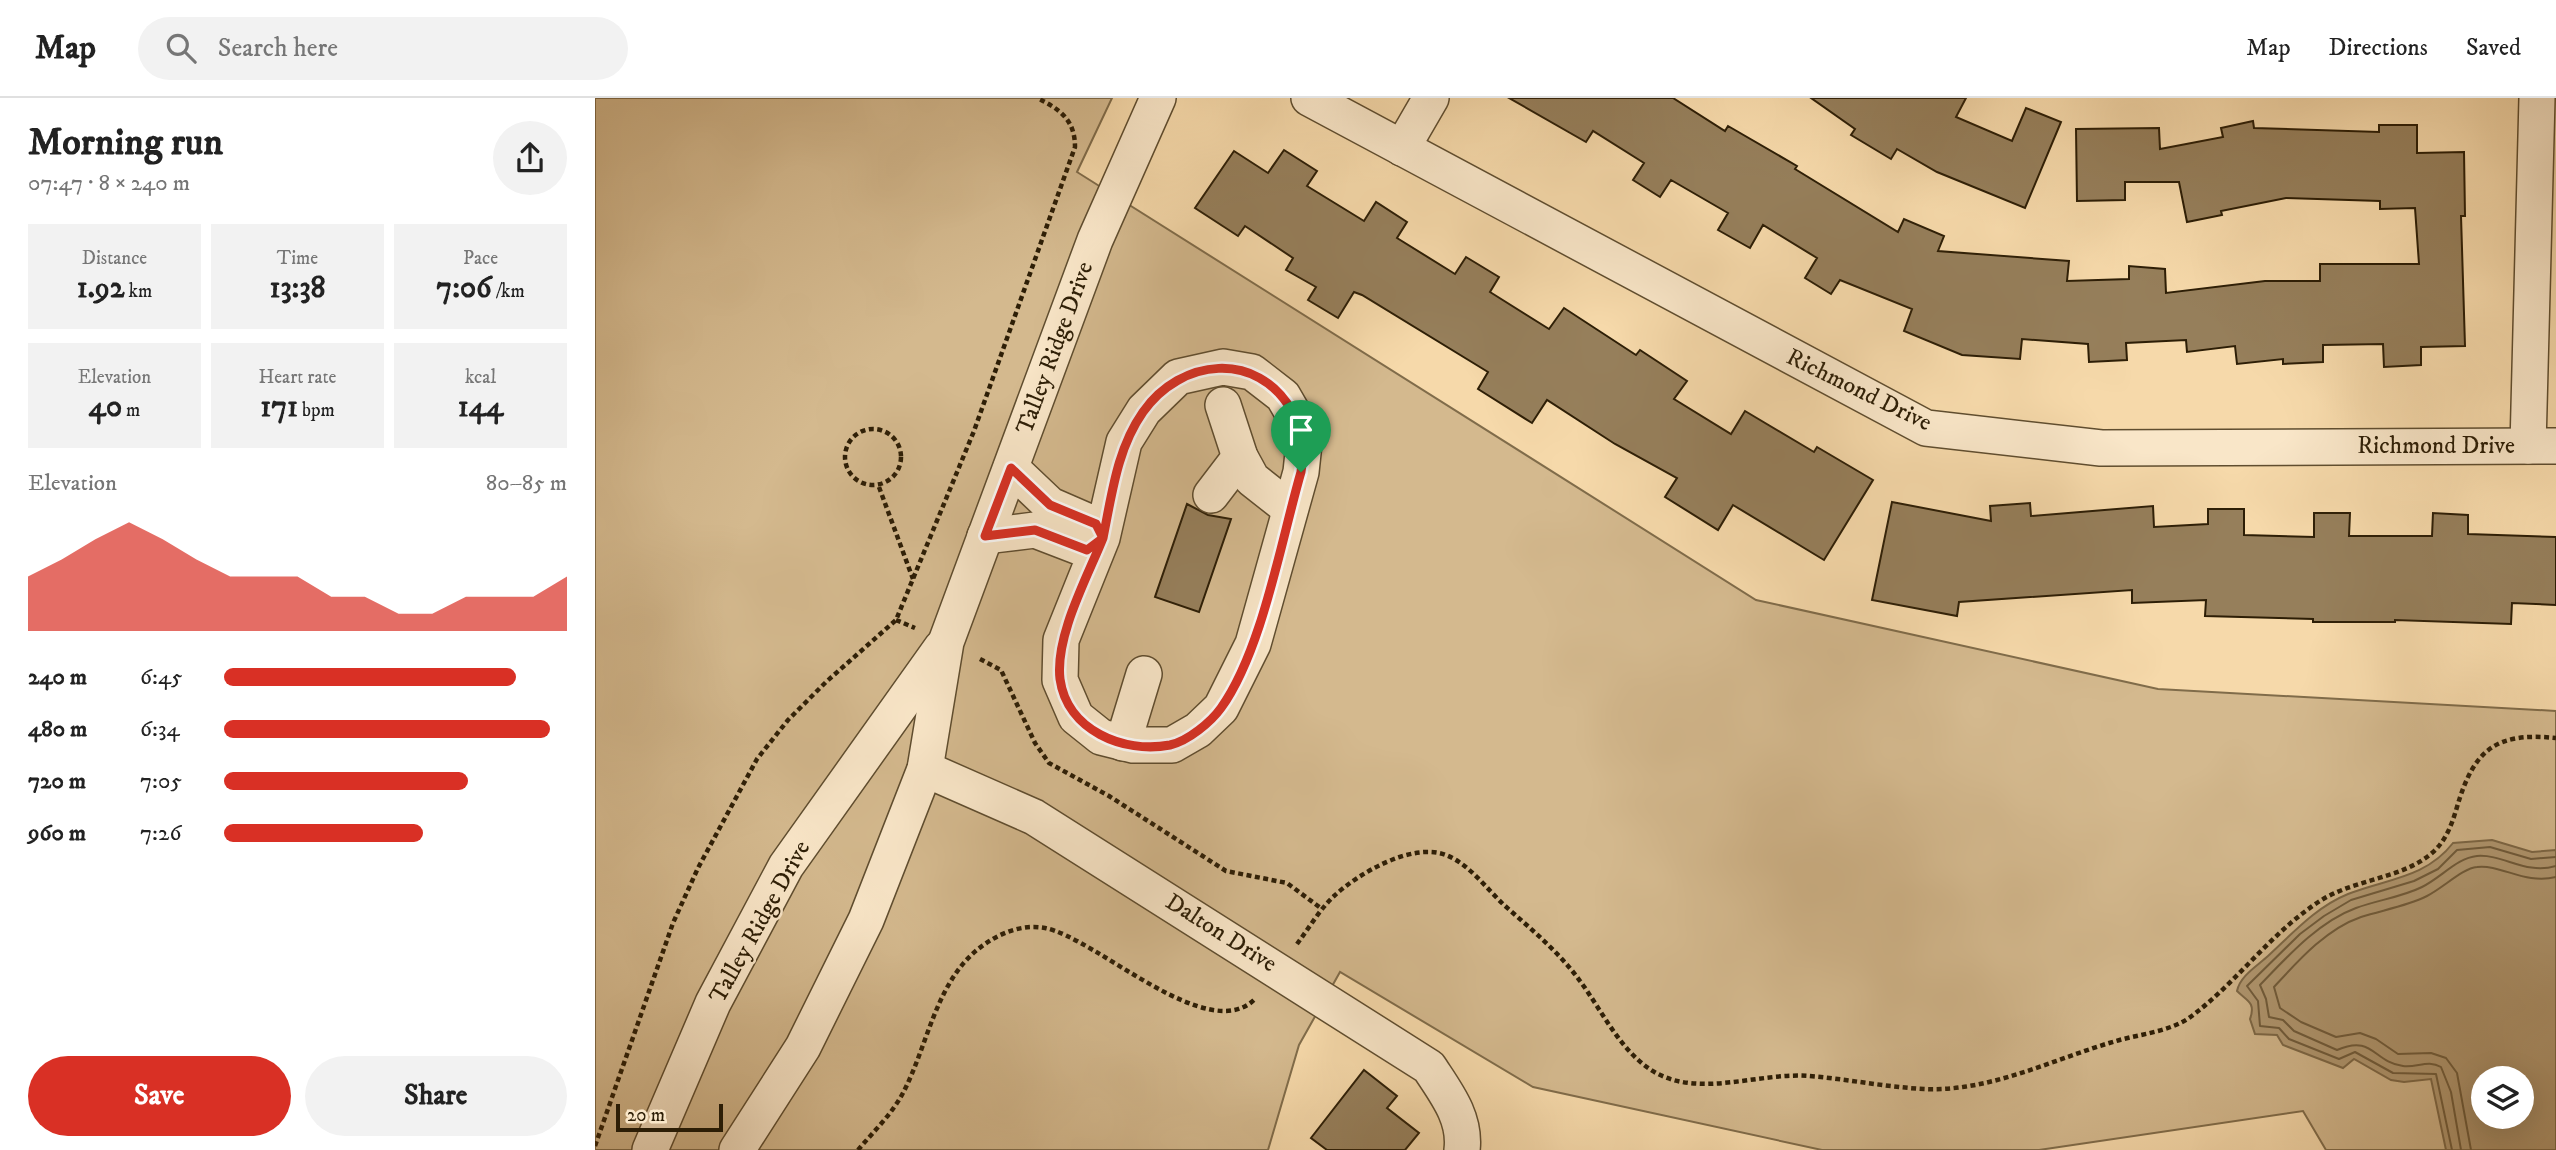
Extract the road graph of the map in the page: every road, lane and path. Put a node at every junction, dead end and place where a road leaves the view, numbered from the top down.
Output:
1 (1037, 98) edge
2 (1158, 98) edge
3 (1309, 98) edge
4 (1431, 98) edge
5 (2537, 98) edge
6 (1402, 148) junction
7 (1223, 405) dead end
8 (2542, 446) edge
9 (1240, 457) junction
10 (1011, 468) junction
11 (879, 487) junction
12 (1211, 495) dead end
13 (1290, 509) junction
14 (985, 536) junction
15 (1103, 538) junction
16 (913, 580) junction
17 (946, 642) junction
18 (1144, 674) dead end
19 (2556, 738) edge
20 (1123, 743) junction
21 (925, 769) junction
22 (1279, 970) junction
23 (595, 1146) edge
24 (650, 1150) edge
25 (737, 1150) edge
26 (858, 1150) edge
27 (1462, 1150) edge

1 - 16 path
2 - 10 street, Talley Ridge Drive
3 - 6 street, Richmond Drive
4 - 6 street
5 - 8 street
6 - 8 street, Richmond Drive
7 - 9 street
9 - 12 street
9 - 13 street
10 - 14 street, Talley Ridge Drive
10 - 15 street
11 - 11 path
11 - 16 path
13 - 15 street
13 - 20 street
14 - 15 street
14 - 17 street, Talley Ridge Drive
15 - 20 street
16 - 23 path
17 - 21 street, Talley Ridge Drive
17 - 24 street, Talley Ridge Drive
18 - 20 street
19 - 22 path
21 - 22 street, Dalton Drive
21 - 25 street, Talley Ridge Drive
22 - 26 path
22 - 27 street, Dalton Drive

